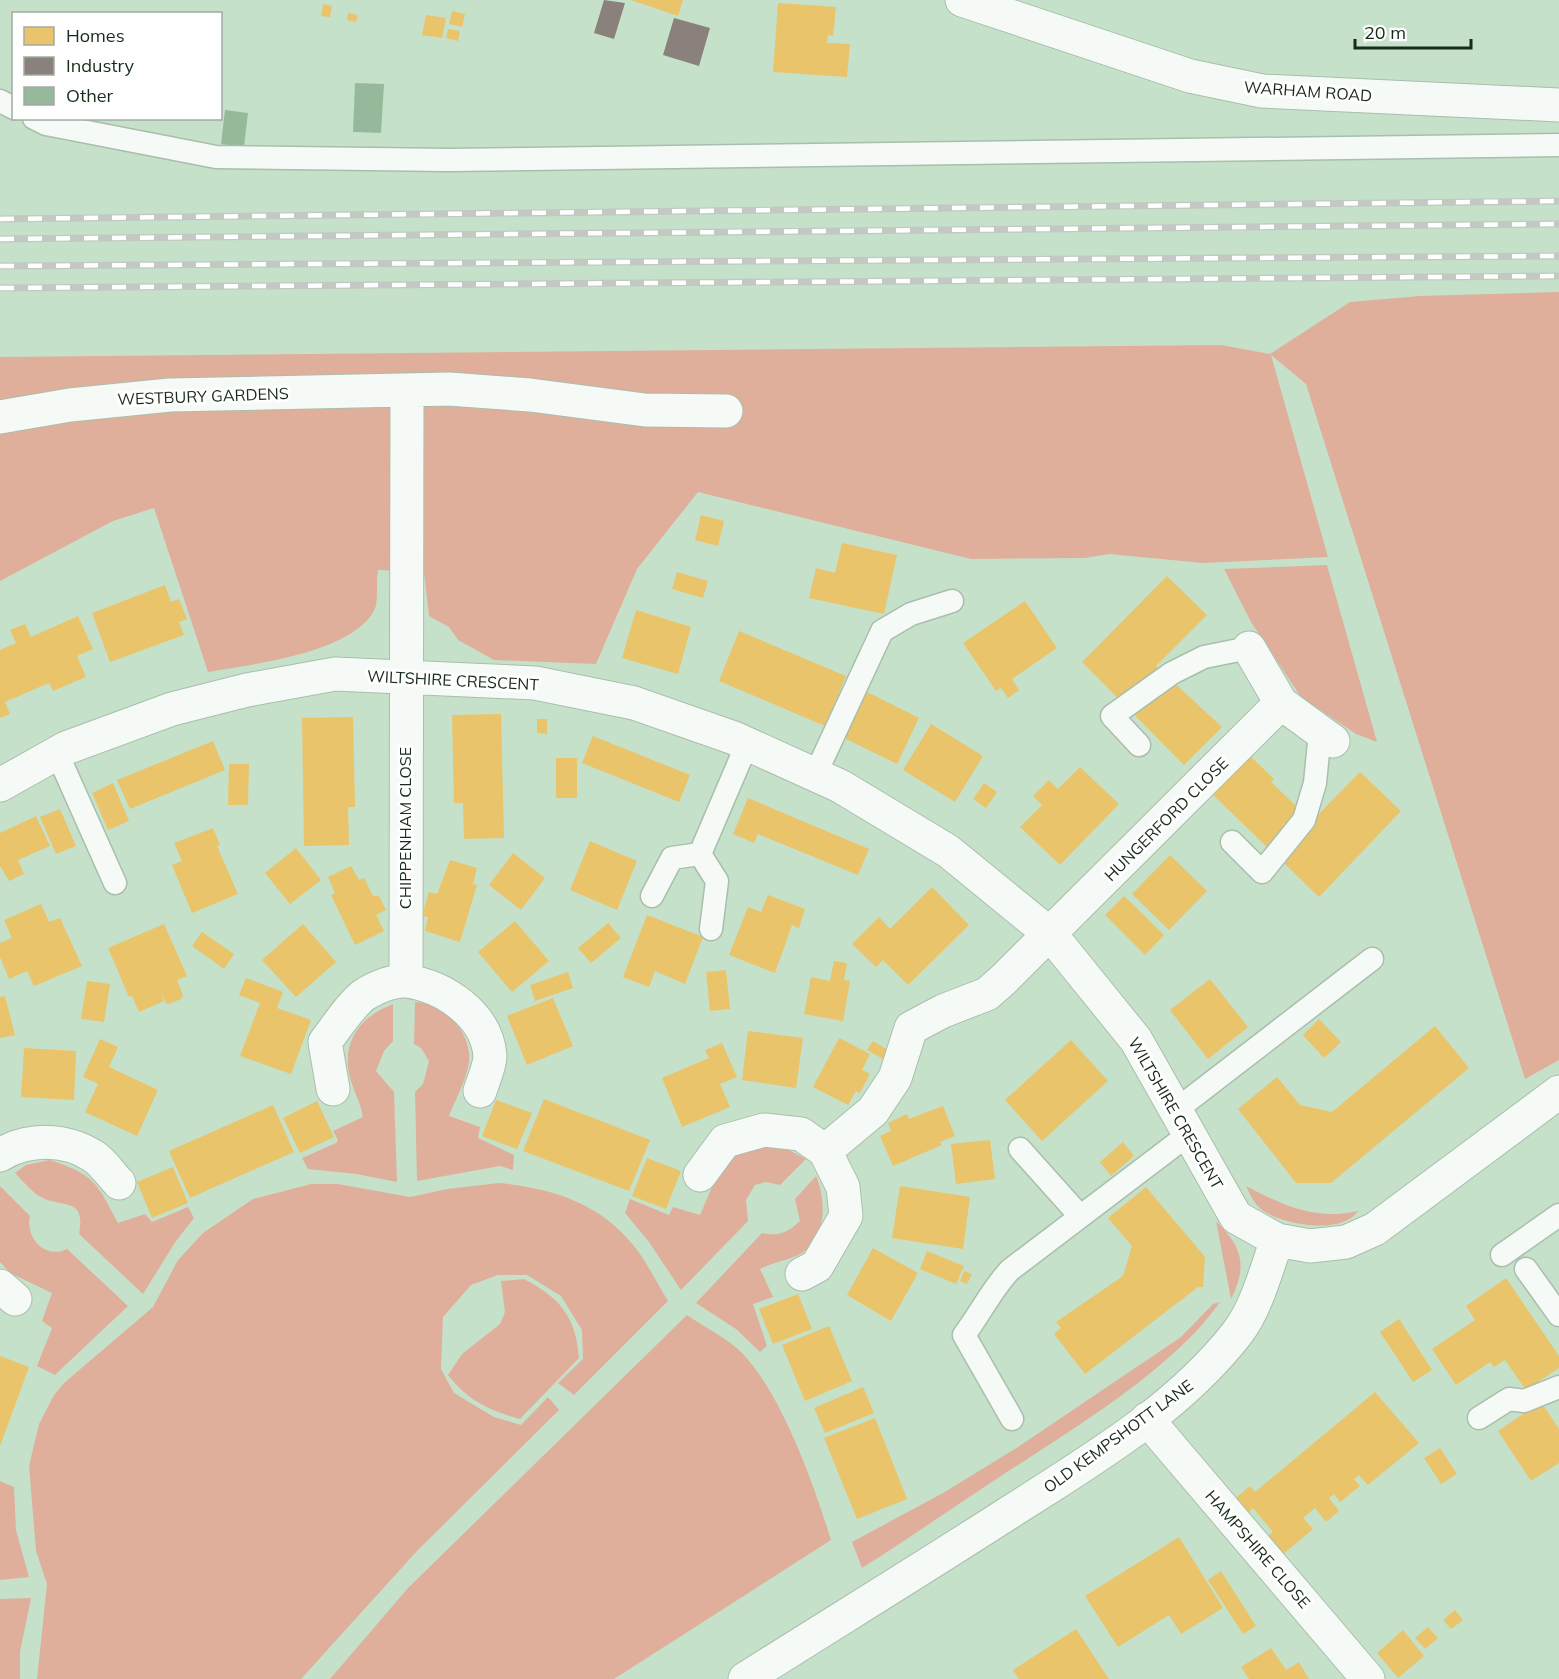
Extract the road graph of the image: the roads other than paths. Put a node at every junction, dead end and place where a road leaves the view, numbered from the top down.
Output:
1 (962, 0) edge
2 (1559, 105) edge
3 (38, 120) edge
4 (1559, 145) edge
5 (407, 390) junction
6 (726, 411) dead end
7 (0, 417) edge
8 (952, 601) dead end
9 (1249, 648) joint
10 (404, 675) junction
11 (1281, 703) junction
12 (1327, 736) joint
13 (747, 744) junction
14 (1139, 746) dead end
15 (57, 753) junction
16 (815, 775) junction
17 (0, 785) edge
18 (1232, 842) dead end
19 (700, 854) junction
20 (115, 883) dead end
21 (651, 896) dead end
22 (711, 929) dead end
23 (1052, 935) junction
24 (1372, 959) dead end
25 (406, 981) junction
26 (333, 1089) dead end
27 (480, 1091) dead end
28 (1559, 1092) edge
29 (1182, 1122) junction
30 (1020, 1149) dead end
31 (825, 1151) junction
32 (0, 1155) edge
33 (700, 1175) dead end
34 (119, 1183) dead end
35 (1559, 1215) edge
36 (1080, 1216) junction
37 (1277, 1240) junction
38 (1502, 1255) dead end
39 (1526, 1269) dead end
40 (802, 1274) dead end
41 (1559, 1315) edge
42 (1559, 1387) edge
43 (1479, 1418) dead end
44 (1012, 1419) dead end
45 (1147, 1419) junction
46 (745, 1679) edge
47 (1368, 1679) edge

1 - 2 street, WARHAM ROAD
3 - 4 lane
5 - 6 street, WESTBURY GARDENS
5 - 7 street, WESTBURY GARDENS
5 - 10 street
8 - 16 lane
9 - 11 street
9 - 14 lane
10 - 13 street, WILTSHIRE CRESCENT
10 - 15 street, WILTSHIRE CRESCENT
10 - 25 street, CHIPPENHAM CLOSE
11 - 12 street
11 - 23 street, HUNGERFORD CLOSE
12 - 18 lane
13 - 16 street, WILTSHIRE CRESCENT
13 - 19 lane
15 - 17 street, WILTSHIRE CRESCENT
15 - 20 lane
16 - 23 street, WILTSHIRE CRESCENT
19 - 21 lane
19 - 22 lane
23 - 29 street, WILTSHIRE CRESCENT
23 - 31 street, HUNGERFORD CLOSE
24 - 29 lane
25 - 26 street
25 - 27 street
28 - 37 street
29 - 36 lane
29 - 37 street, WILTSHIRE CRESCENT
30 - 36 lane
31 - 33 street
31 - 40 street
32 - 34 street
35 - 38 lane
36 - 44 lane
37 - 45 street, OLD KEMPSHOTT LANE
39 - 41 lane
42 - 43 lane
45 - 46 street, OLD KEMPSHOTT LANE
45 - 47 street, HAMPSHIRE CLOSE

